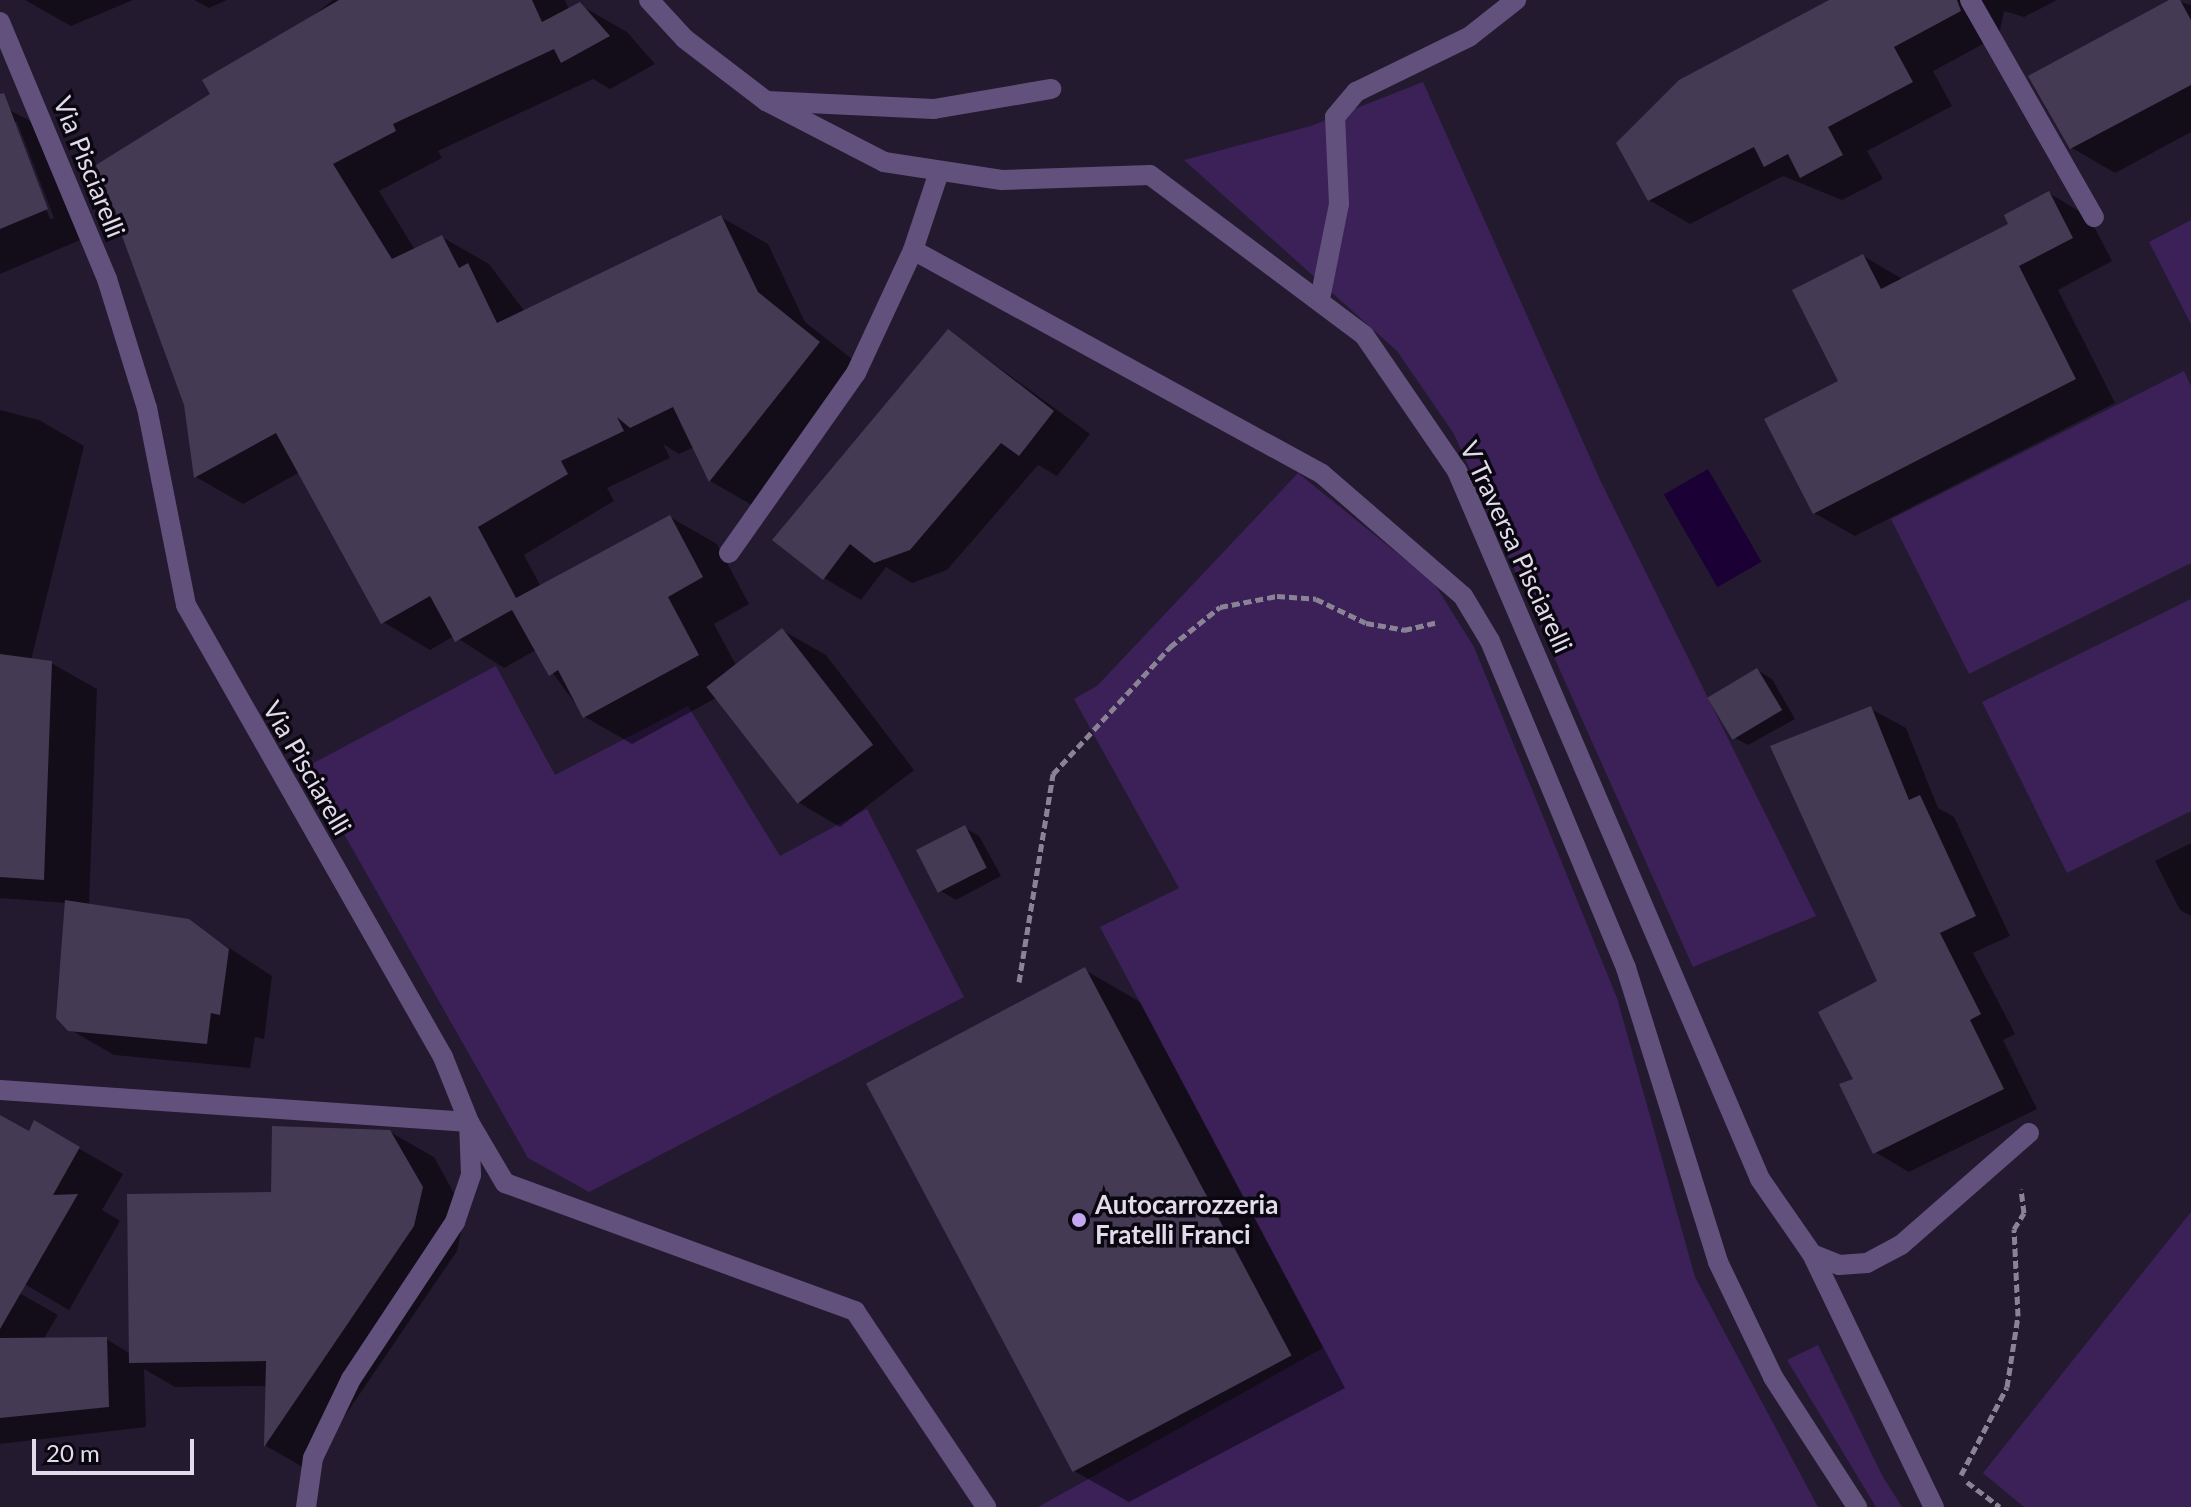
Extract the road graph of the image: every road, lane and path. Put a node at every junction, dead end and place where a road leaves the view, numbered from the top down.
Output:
1 (649, 0) edge
2 (1516, 0) edge
3 (1970, 0) edge
4 (0, 22) edge
5 (1051, 89) dead end
6 (766, 101) junction
7 (938, 175) junction
8 (2094, 217) dead end
9 (913, 250) junction
10 (1320, 299) junction
11 (729, 553) dead end
12 (1463, 596) junction
13 (1019, 982) dead end
14 (0, 1090) edge
15 (469, 1122) junction
16 (2023, 1139) joint
17 (1812, 1254) junction
18 (306, 1507) edge
19 (986, 1507) edge
20 (1857, 1507) edge
21 (1934, 1507) edge
22 (2000, 1507) edge

1 - 6 street, V Traversa Pisciarelli
2 - 10 street
3 - 8 street
4 - 15 street, Via Pisciarelli
5 - 6 street
6 - 7 street, V Traversa Pisciarelli
7 - 9 street
7 - 10 street, V Traversa Pisciarelli
9 - 11 street
9 - 12 street
10 - 17 street, V Traversa Pisciarelli
12 - 13 path
12 - 20 street
14 - 15 street
15 - 18 street, Via Pisciarelli
15 - 19 street
16 - 17 street
16 - 22 path
17 - 21 street, V Traversa Pisciarelli

